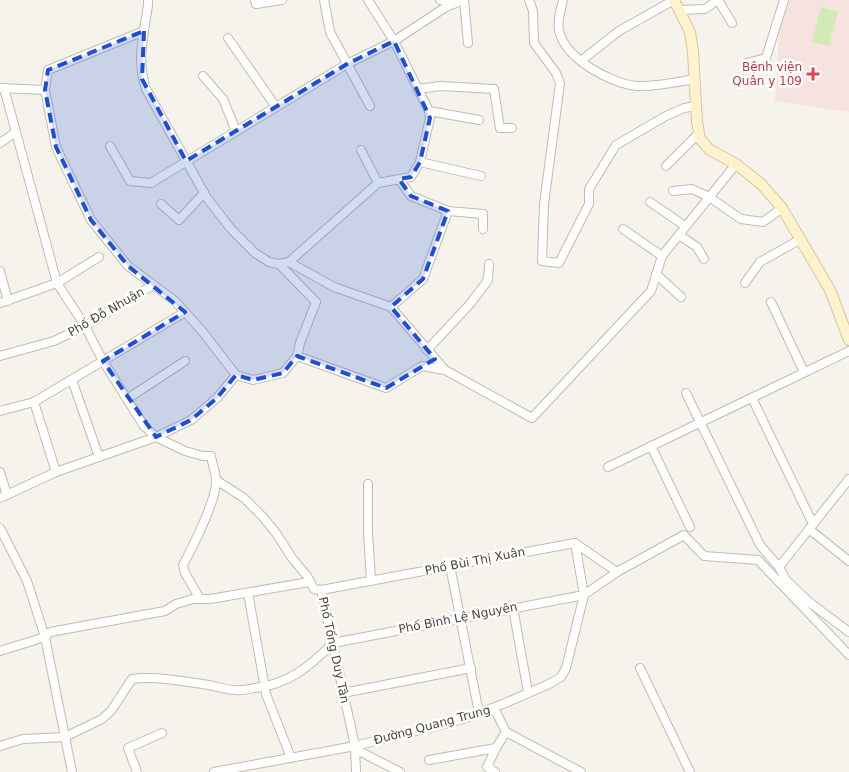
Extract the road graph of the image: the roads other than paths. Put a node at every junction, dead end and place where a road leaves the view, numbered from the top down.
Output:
1 (148, 0) edge
2 (255, 0) edge
3 (282, 0) edge
4 (324, 0) edge
5 (368, 0) edge
6 (440, 0) edge
7 (464, 0) edge
8 (529, 0) edge
9 (563, 0) edge
10 (674, 0) edge
11 (718, 0) edge
12 (784, 0) edge
13 (453, 4) junction
14 (680, 10) junction
15 (732, 23) dead end
16 (144, 31) junction
17 (228, 38) dead end
18 (394, 41) junction
19 (468, 43) dead end
20 (582, 60) junction
21 (747, 63) dead end
22 (347, 64) junction
23 (203, 76) dead end
24 (695, 79) junction
25 (2, 88) edge
26 (418, 89) junction
27 (45, 90) junction
28 (370, 106) dead end
29 (696, 106) junction
30 (276, 107) junction
31 (429, 111) junction
32 (479, 120) dead end
33 (512, 128) dead end
34 (236, 131) junction
35 (16, 132) junction
36 (698, 134) junction
37 (0, 143) edge
38 (110, 146) dead end
39 (361, 150) dead end
40 (186, 161) junction
41 (420, 162) junction
42 (736, 164) junction
43 (666, 166) dead end
44 (481, 176) dead end
45 (399, 179) junction
46 (378, 183) junction
47 (673, 191) dead end
48 (204, 193) junction
49 (709, 197) junction
50 (650, 202) dead end
51 (161, 204) dead end
52 (782, 208) junction
53 (448, 211) junction
54 (685, 226) junction
55 (483, 229) dead end
56 (623, 229) dead end
57 (678, 235) junction
58 (801, 239) junction
59 (662, 256) junction
60 (99, 257) dead end
61 (704, 259) dead end
62 (289, 262) junction
63 (279, 264) junction
64 (488, 264) dead end
65 (0, 271) edge
66 (656, 274) junction
67 (58, 283) junction
68 (745, 283) dead end
69 (153, 285) junction
70 (681, 297) dead end
71 (8, 301) junction
72 (771, 302) dead end
73 (0, 303) edge
74 (391, 307) junction
75 (185, 312) junction
76 (85, 326) junction
77 (849, 340) edge
78 (427, 350) junction
79 (849, 351) edge
80 (0, 356) edge
81 (297, 356) junction
82 (435, 360) junction
83 (103, 361) junction
84 (185, 361) dead end
85 (422, 366) junction
86 (445, 370) junction
87 (804, 372) junction
88 (236, 374) junction
89 (72, 380) junction
90 (686, 393) dead end
91 (127, 398) junction
92 (752, 398) junction
93 (34, 402) junction
94 (0, 411) edge
95 (700, 423) junction
96 (156, 437) junction
97 (651, 446) junction
98 (99, 456) junction
99 (608, 467) dead end
100 (0, 472) edge
101 (56, 472) junction
102 (849, 479) edge
103 (216, 480) junction
104 (368, 484) dead end
105 (841, 489) junction
106 (849, 495) edge
107 (3, 496) edge
108 (690, 527) dead end
109 (811, 527) junction
110 (0, 528) edge
111 (575, 542) junction
112 (849, 561) edge
113 (450, 566) junction
114 (780, 568) junction
115 (617, 572) junction
116 (371, 581) junction
117 (309, 582) junction
118 (321, 590) junction
119 (248, 593) junction
120 (584, 595) junction
121 (200, 599) junction
122 (513, 608) junction
123 (461, 618) junction
124 (849, 632) edge
125 (45, 637) junction
126 (333, 643) junction
127 (0, 651) edge
128 (849, 655) edge
129 (471, 668) junction
130 (640, 668) dead end
131 (266, 687) junction
132 (343, 692) junction
133 (528, 692) junction
134 (494, 708) junction
135 (479, 713) junction
136 (506, 732) junction
137 (162, 733) dead end
138 (65, 736) junction
139 (0, 746) edge
140 (355, 747) junction
141 (496, 748) junction
142 (291, 758) junction
143 (429, 760) dead end
144 (486, 769) edge
145 (72, 772) edge
146 (137, 772) edge
147 (214, 772) edge
148 (356, 772) edge
149 (400, 772) edge
150 (495, 772) edge
151 (581, 772) edge
152 (690, 772) edge

1 - 16 street
2 - 3 street
4 - 22 street
5 - 18 street
6 - 13 street
7 - 13 street
7 - 19 street
8 - 29 street
9 - 20 street
10 - 14 street
10 - 20 street
11 - 14 street
11 - 15 street
12 - 21 street
13 - 18 street
14 - 24 street
16 - 27 street
16 - 40 street
17 - 30 street
18 - 22 street
18 - 26 street
20 - 24 street
22 - 28 street
22 - 30 street
23 - 34 street
24 - 29 street
25 - 27 street
25 - 35 street
26 - 31 street
26 - 33 street
27 - 69 street
29 - 36 street
30 - 34 street
31 - 32 street
31 - 41 street
34 - 40 street
35 - 37 street
35 - 67 street
36 - 42 street
36 - 43 street
38 - 40 street
39 - 46 street
40 - 48 street
41 - 44 street
41 - 45 street
42 - 49 street
42 - 52 street
45 - 46 street
45 - 53 street
46 - 62 street
47 - 49 street
48 - 51 street
48 - 63 street
49 - 52 street
49 - 54 street
50 - 54 street
52 - 58 street
53 - 55 street
53 - 74 street
54 - 57 street
56 - 59 street
57 - 59 street
57 - 61 street
58 - 68 street
58 - 77 street
59 - 66 street
60 - 67 street
62 - 63 street
62 - 74 street
63 - 81 street
64 - 78 street
65 - 71 street
66 - 70 street
66 - 86 street
67 - 71 street
67 - 76 street
69 - 75 street
69 - 76 street, Phố Đỗ Nhuận
71 - 73 street
72 - 87 street
74 - 78 street
75 - 83 street
75 - 88 street
76 - 80 street, Phố Đỗ Nhuận
76 - 83 street
78 - 82 street
79 - 87 street
81 - 85 street
81 - 88 street
82 - 85 street
82 - 86 street
83 - 89 street
83 - 91 street
84 - 91 street
85 - 86 street
87 - 92 street
88 - 96 street
89 - 93 street
89 - 98 street
90 - 95 street
91 - 96 street
92 - 95 street
92 - 109 street
93 - 94 street
93 - 101 street
95 - 97 street
95 - 114 street
96 - 98 street
96 - 103 street
97 - 99 street
97 - 108 street
98 - 101 street
100 - 107 street
101 - 107 street
102 - 105 street
103 - 117 street, Phố Tống Duy Tân
103 - 121 street
104 - 116 street
105 - 106 street
105 - 109 street
109 - 112 street
109 - 114 street
110 - 125 street
111 - 113 street, Phố Bùi Thị Xuân
111 - 115 street
111 - 120 street
113 - 116 street, Phố Bùi Thị Xuân
113 - 123 street
114 - 124 street
115 - 120 street
115 - 128 street
116 - 118 street, Phố Bùi Thị Xuân
117 - 118 street, Phố Tống Duy Tân
117 - 119 street
118 - 126 street, Phố Tống Duy Tân
119 - 121 street
119 - 131 street
120 - 122 street, Phố Bình Lệ Nguyên
120 - 133 street, Đường Quang Trung
121 - 125 street
122 - 123 street, Phố Bình Lệ Nguyên
122 - 133 street
123 - 126 street, Phố Bình Lệ Nguyên
123 - 129 street
125 - 127 street
125 - 138 street
126 - 131 street
126 - 132 street, Phố Tống Duy Tân
129 - 132 street
129 - 135 street
130 - 152 street
131 - 138 street
131 - 142 street
132 - 140 street, Phố Tống Duy Tân
133 - 134 street, Đường Quang Trung
134 - 135 street, Đường Quang Trung
134 - 136 street
135 - 140 street, Đường Quang Trung
136 - 141 street
136 - 151 street
137 - 146 street
138 - 139 street
138 - 145 street
140 - 142 street, Đường Quang Trung
140 - 148 street, Phố Tống Duy Tân
140 - 149 street
141 - 143 street
141 - 144 street
142 - 147 street, Đường Quang Trung
144 - 150 street

